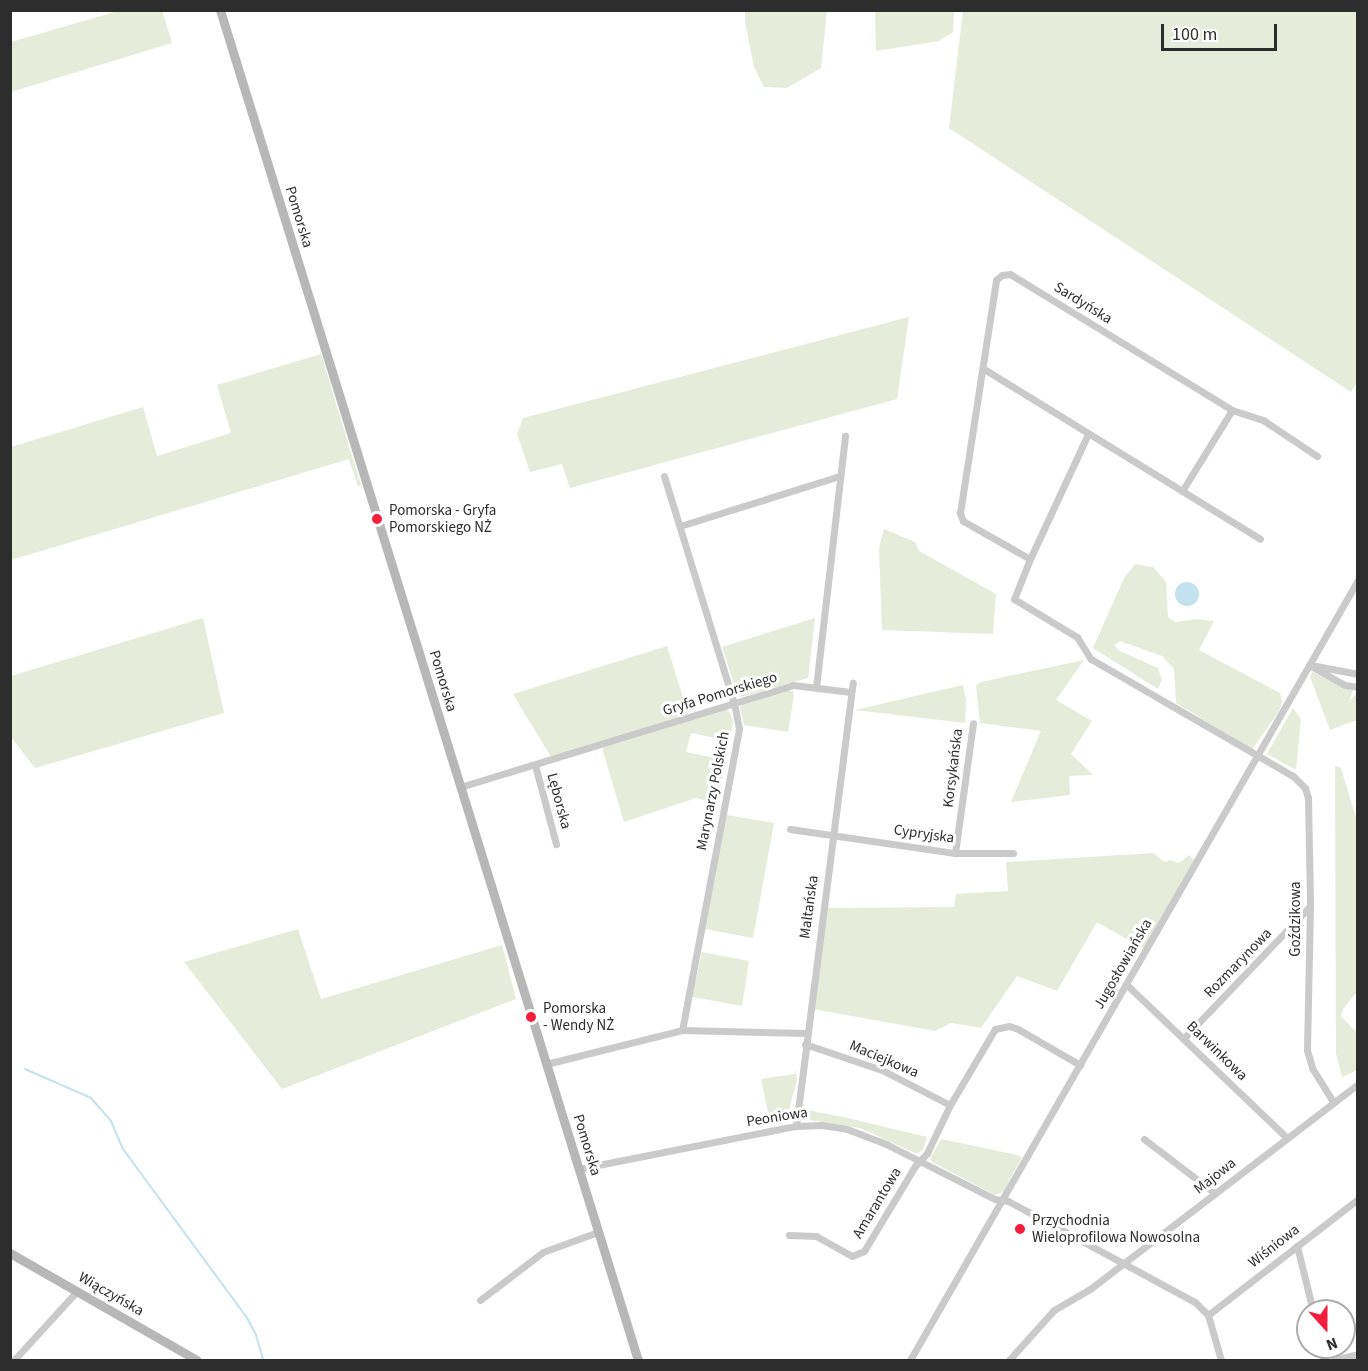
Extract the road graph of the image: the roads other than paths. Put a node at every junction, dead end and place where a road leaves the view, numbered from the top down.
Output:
1 (220, 10) edge
2 (984, 369) junction
3 (1232, 410) junction
4 (1088, 434) junction
5 (845, 436) dead end
6 (1317, 456) dead end
7 (664, 476) dead end
8 (840, 476) junction
9 (1182, 491) junction
10 (680, 526) junction
11 (1260, 538) dead end
12 (1030, 559) junction
13 (1358, 579) edge
14 (1309, 665) junction
15 (1358, 674) edge
16 (853, 683) dead end
17 (816, 687) junction
18 (1358, 687) edge
19 (851, 692) junction
20 (734, 703) junction
21 (973, 723) dead end
22 (1258, 756) junction
23 (535, 765) junction
24 (460, 787) junction
25 (790, 829) dead end
26 (833, 835) junction
27 (556, 843) dead end
28 (955, 853) junction
29 (1013, 853) dead end
30 (1310, 906) junction
31 (1127, 985) junction
32 (682, 1030) junction
33 (807, 1033) junction
34 (1184, 1038) junction
35 (805, 1044) junction
36 (546, 1064) junction
37 (1080, 1065) junction
38 (1358, 1084) edge
39 (1333, 1102) junction
40 (950, 1105) junction
41 (796, 1126) junction
42 (1287, 1138) junction
43 (1144, 1139) dead end
44 (920, 1160) junction
45 (578, 1169) junction
46 (1215, 1193) junction
47 (1358, 1199) edge
48 (1002, 1200) junction
49 (598, 1232) junction
50 (789, 1235) dead end
51 (1297, 1246) junction
52 (10, 1253) edge
53 (1123, 1263) junction
54 (76, 1291) junction
55 (1310, 1299) edge
56 (480, 1300) dead end
57 (1208, 1315) junction
58 (1358, 1354) edge
59 (14, 1360) edge
60 (196, 1360) edge
61 (638, 1360) edge
62 (910, 1360) edge
63 (1009, 1360) edge
64 (1221, 1360) edge
65 (1334, 1360) edge

1 - 24 street, Pomorska
2 - 3 street, Sardyńska
2 - 4 street
2 - 12 street, Sardyńska
3 - 6 street, Sardyńska
3 - 9 street
4 - 9 street
4 - 12 street
5 - 8 street
7 - 10 street, Marynarzy Polskich
8 - 10 street
8 - 17 street
9 - 11 street
10 - 20 street, Marynarzy Polskich
12 - 22 street
13 - 14 street, Jugosłowiańska
14 - 15 street
14 - 18 street
14 - 22 street, Jugosłowiańska
16 - 19 street, Maltańska
17 - 19 street
17 - 20 street, Gryfa Pomorskiego
19 - 26 street, Maltańska
20 - 23 street, Gryfa Pomorskiego
20 - 32 street, Marynarzy Polskich
21 - 28 street, Korsykańska
22 - 30 street, Goździkowa
22 - 31 street, Jugosłowiańska
23 - 24 street, Gryfa Pomorskiego
23 - 27 street, Lęborska
24 - 36 street, Pomorska
25 - 26 street, Cypryjska
26 - 28 street, Cypryjska
26 - 33 street, Maltańska
28 - 29 street, Cypryjska
30 - 34 street, Rozmarynowa
30 - 39 street, Goździkowa
31 - 34 street, Barwinkowa
31 - 37 street, Jugosłowiańska
32 - 33 street
32 - 36 street
33 - 35 street, Maltańska
34 - 42 street, Barwinkowa
35 - 40 street, Maciejkowa
35 - 41 street, Maltańska
36 - 45 street, Pomorska
37 - 40 street
37 - 48 street, Jugosłowiańska
38 - 39 street, Majowa
39 - 42 street, Majowa
40 - 44 street
41 - 44 street, Peoniowa
41 - 45 street, Peoniowa
42 - 46 street, Majowa
43 - 46 street
44 - 48 street, Peoniowa
44 - 50 street, Amarantowa
45 - 49 street, Pomorska
46 - 53 street, Majowa
47 - 51 street, Wiśniowa
48 - 53 street, Peoniowa
48 - 62 street, Jugosłowiańska
49 - 56 street
49 - 61 street, Pomorska
51 - 55 street
51 - 57 street, Wiśniowa
52 - 54 street, Wiączyńska
53 - 57 street, Peoniowa
53 - 63 street, Majowa
54 - 59 street
54 - 60 street, Wiączyńska
57 - 64 street
58 - 65 street

